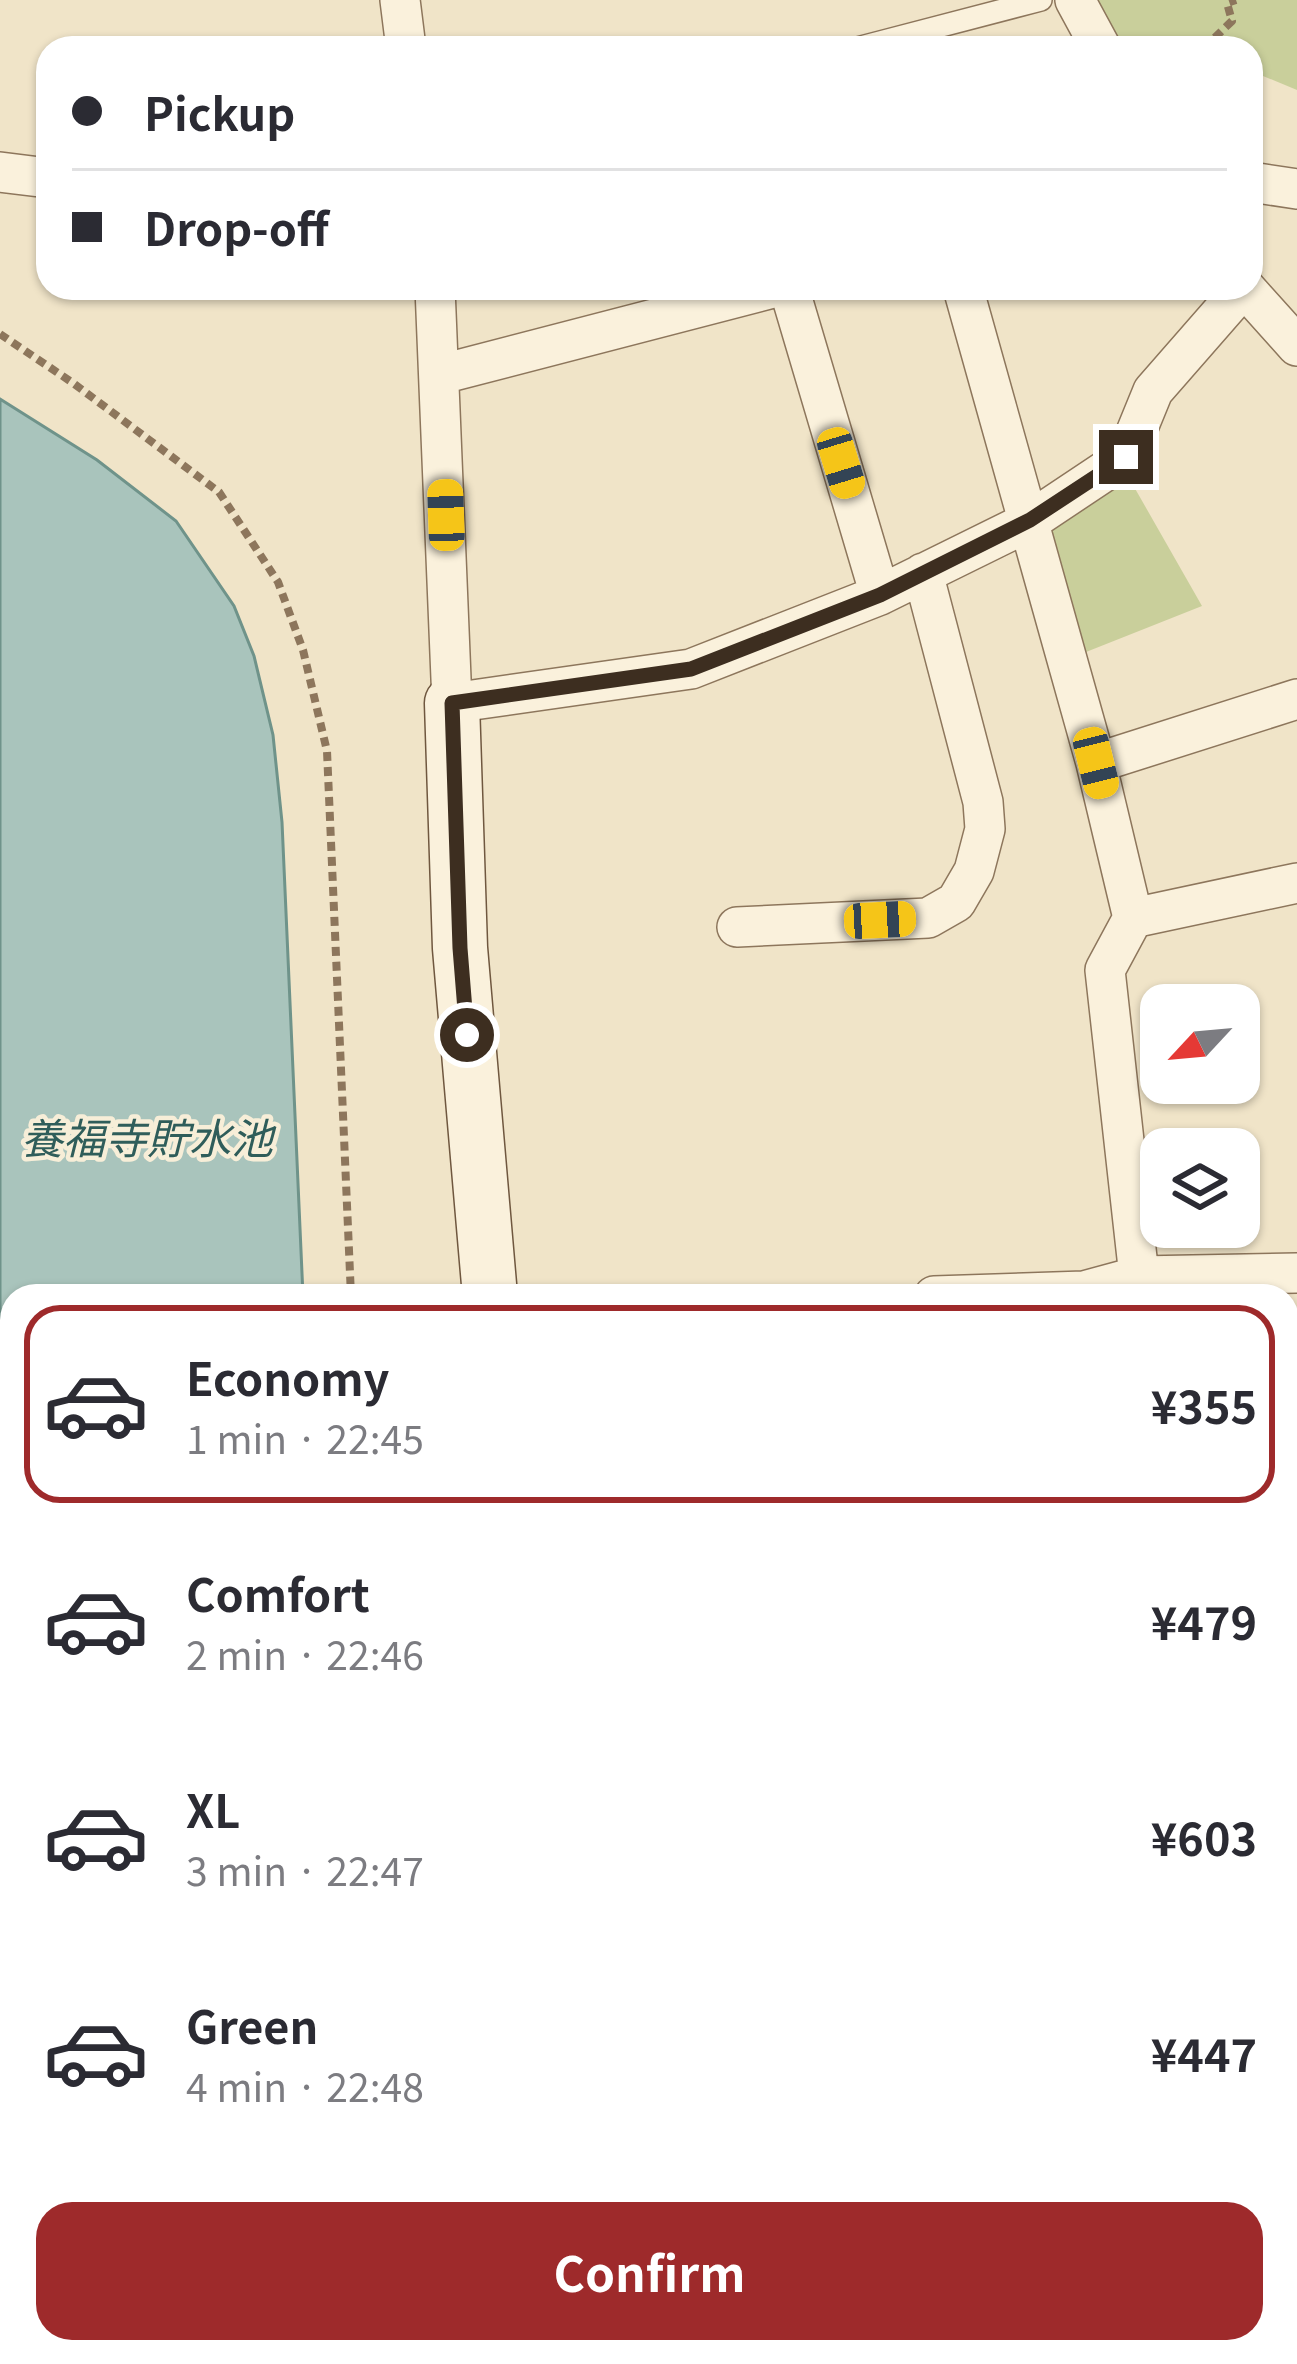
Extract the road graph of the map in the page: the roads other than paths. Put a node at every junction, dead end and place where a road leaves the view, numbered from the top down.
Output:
1 (400, 0) edge
2 (1042, 0) edge
3 (1075, 0) edge
4 (404, 36) edge
5 (903, 36) edge
6 (1094, 36) edge
7 (0, 172) edge
8 (36, 176) edge
9 (1263, 184) edge
10 (1297, 189) edge
11 (436, 300) edge
12 (726, 300) edge
13 (793, 300) edge
14 (966, 300) edge
15 (1234, 300) edge
16 (1255, 300) edge
17 (1297, 346) edge
18 (442, 374) junction
19 (1030, 520) junction
20 (923, 573) junction
21 (880, 595) junction
22 (1297, 698) edge
23 (452, 703) junction
24 (1096, 763) junction
25 (1297, 883) edge
26 (1132, 918) junction
27 (737, 927) dead end
28 (1297, 1273) edge
29 (489, 1284) edge
30 (1135, 1284) edge
31 (1160, 1284) edge

1 - 4 street
2 - 5 lane
3 - 6 street
7 - 8 street
9 - 10 street
11 - 18 street
12 - 18 street
13 - 21 street
14 - 19 street
15 - 19 street
16 - 17 street
18 - 23 street
19 - 20 street
19 - 24 street
20 - 21 street
20 - 27 street
21 - 23 street
22 - 24 street
23 - 29 street
24 - 26 street
25 - 26 street
26 - 30 street
28 - 31 street

